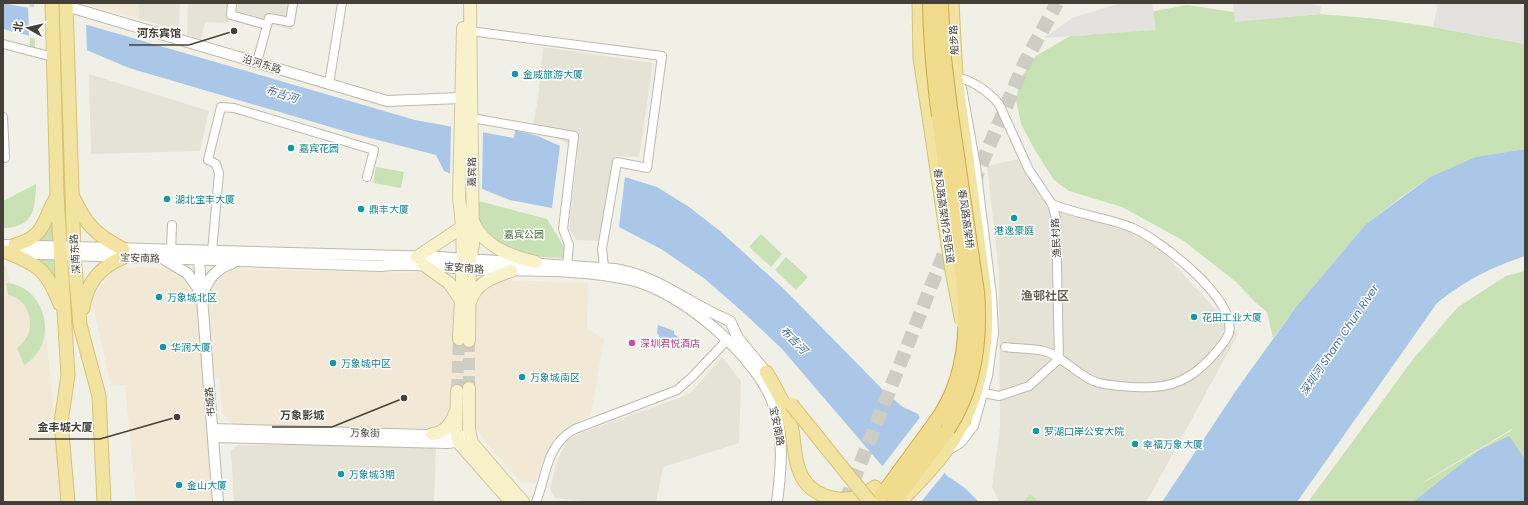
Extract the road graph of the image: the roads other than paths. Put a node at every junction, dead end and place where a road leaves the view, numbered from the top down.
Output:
1 (232, 3) edge
2 (293, 3) edge
3 (342, 3) edge
4 (463, 3) edge
5 (470, 3) edge
6 (918, 3) edge
7 (930, 3) edge
8 (941, 3) edge
9 (952, 3) edge
10 (52, 5) edge
11 (66, 7) edge
12 (267, 26) junction
13 (470, 31) junction
14 (3, 44) edge
15 (53, 53) junction
16 (257, 62) junction
17 (956, 77) junction
18 (924, 78) junction
19 (329, 84) junction
20 (460, 98) junction
21 (3, 117) edge
22 (472, 123) junction
23 (5, 158) dead end
24 (367, 177) dead end
25 (71, 192) junction
26 (58, 195) junction
27 (1052, 204) junction
28 (473, 220) junction
29 (172, 225) dead end
30 (462, 227) junction
31 (7, 249) edge
32 (60, 250) junction
33 (74, 251) junction
34 (171, 251) junction
35 (212, 252) junction
36 (123, 253) junction
37 (162, 258) junction
38 (199, 260) junction
39 (238, 261) junction
40 (421, 261) junction
41 (536, 262) junction
42 (465, 264) junction
43 (567, 265) junction
44 (604, 267) junction
45 (511, 270) junction
46 (465, 301) junction
47 (202, 303) junction
48 (64, 315) junction
49 (80, 325) junction
50 (464, 340) tunnel mouth
51 (728, 340) junction
52 (1005, 347) dead end
53 (964, 353) junction
54 (1059, 359) junction
55 (766, 372) junction
56 (469, 388) tunnel mouth
57 (984, 393) junction
58 (977, 404) junction
59 (212, 433) junction
60 (432, 434) junction
61 (465, 440) junction
62 (943, 455) junction
63 (882, 496) edge
64 (68, 502) edge
65 (104, 502) edge
66 (218, 502) edge
67 (511, 502) edge
68 (523, 502) edge
69 (536, 502) edge
70 (778, 502) edge
71 (853, 502) edge
72 (870, 502) edge
73 (900, 502) edge
74 (908, 502) edge

1 - 12 street
2 - 12 street
3 - 19 street
4 - 20 main road, 嘉宾路
5 - 13 main road, 嘉宾路
6 - 18 main road
7 - 53 highway, 春风路高架桥, bridge
8 - 63 highway, 春风路高架桥, bridge
9 - 17 main road, 船步路
10 - 15 main road, 深南东路
11 - 16 street, 沿河东路
11 - 25 main road, 深南东路
12 - 16 street
13 - 22 main road, 嘉宾路
13 - 44 street
14 - 15 street
15 - 26 main road, 深南东路
16 - 19 street, 沿河东路
17 - 18 street, 渔民村路
17 - 27 street, 渔民村路
17 - 57 street
17 - 58 main road, 船步路
18 - 53 main road, 春风路高架桥2号匝道, bridge
19 - 20 street, 沿河东路
20 - 30 main road, 嘉宾路
21 - 23 street
22 - 28 main road, 嘉宾路
22 - 43 street
24 - 35 street
25 - 33 main road, 深南东路
25 - 36 main road
26 - 31 main road
26 - 32 main road, 深南东路
27 - 54 street, 渔民村路
27 - 54 street
28 - 41 main road
28 - 42 main road, 嘉宾路
29 - 34 street
30 - 40 main road
30 - 42 main road, 嘉宾路
31 - 32 street, 宝安南路
31 - 48 main road
32 - 33 street, 宝安南路
32 - 48 main road, 深南东路
33 - 36 street, 宝安南路
33 - 49 main road, 深南东路
34 - 35 street, 宝安南路
34 - 36 street, 宝安南路
35 - 40 street, 宝安南路
36 - 37 street, 宝安南路
36 - 49 main road
37 - 38 street, 宝安南路
37 - 47 street, 书城路
38 - 39 street, 宝安南路
38 - 47 street, 书城路
39 - 40 street, 宝安南路
39 - 47 street, 书城路
40 - 42 street, 宝安南路
40 - 46 main road
41 - 42 street, 宝安南路
41 - 43 street, 宝安南路
42 - 45 street, 宝安南路
42 - 46 main road, 嘉宾路
43 - 44 street, 宝安南路
44 - 55 street, 宝安南路
45 - 46 main road
45 - 51 street, 宝安南路
46 - 50 main road, 嘉宾路
47 - 59 street, 书城路
48 - 64 main road, 深南东路
49 - 65 main road, 深南东路
51 - 69 street
51 - 70 street, 宝安南路
52 - 54 street
53 - 63 highway, 春风路高架桥, bridge
54 - 57 street
55 - 63 main road
55 - 72 main road, bridge
56 - 61 main road
57 - 58 street
58 - 62 main road, 船步路
59 - 60 street, 万象街
59 - 61 street, 万象街
59 - 66 street, 书城路
60 - 61 street, 万象街
60 - 61 main road
61 - 67 main road
61 - 68 main road
62 - 73 main road
62 - 74 main road
63 - 71 main road

